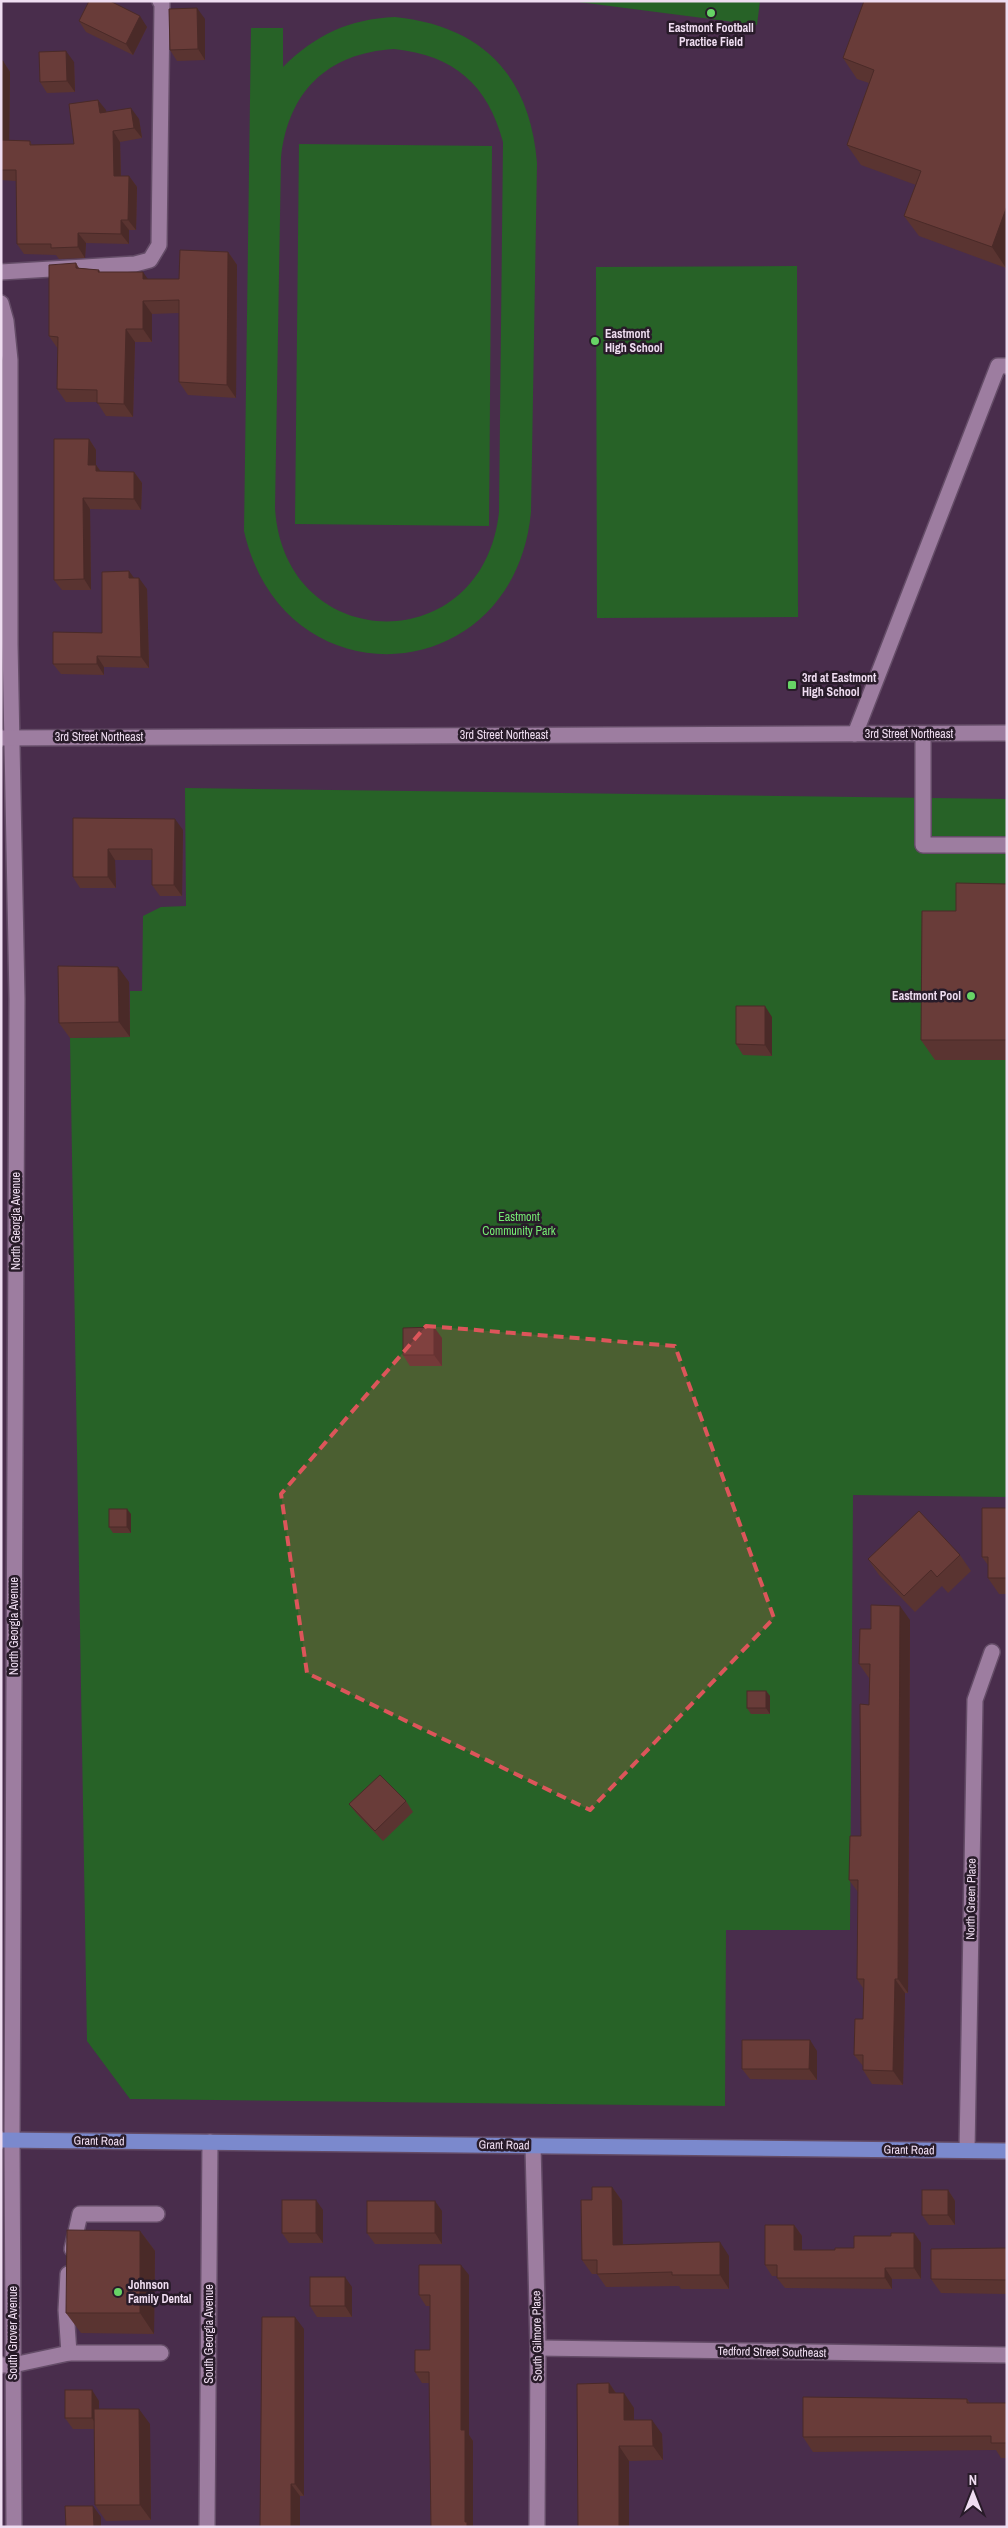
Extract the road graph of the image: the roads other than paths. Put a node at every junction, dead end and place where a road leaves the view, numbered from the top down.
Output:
1 (160, 1) edge
2 (1, 272) edge
3 (1, 303) edge
4 (1007, 366) edge
5 (1007, 733) edge
6 (855, 734) junction
7 (923, 734) junction
8 (7, 738) edge
9 (1007, 845) edge
10 (992, 1652) dead end
11 (6, 2140) edge
12 (210, 2142) junction
13 (533, 2146) junction
14 (967, 2150) junction
15 (1007, 2151) edge
16 (158, 2214) dead end
17 (538, 2348) junction
18 (69, 2353) junction
19 (161, 2353) dead end
20 (1007, 2355) edge
21 (7, 2365) edge
22 (14, 2527) edge
23 (207, 2527) edge
24 (537, 2527) edge

1 - 2 street
3 - 8 street, North Georgia Avenue
4 - 6 street
5 - 7 street, 3rd Street Northeast
6 - 7 street, 3rd Street Northeast
6 - 8 street, 3rd Street Northeast
7 - 9 street
8 - 11 street, North Georgia Avenue
10 - 14 street, North Green Place
11 - 12 main road, Grant Road
11 - 21 street, South Grover Avenue
12 - 13 main road, Grant Road
12 - 23 street, South Georgia Avenue
13 - 14 main road, Grant Road
13 - 17 street, South Gilmore Place
14 - 15 main road, Grant Road
16 - 18 street
17 - 20 street, Tedford Street Southeast
17 - 24 street, South Gilmore Place
18 - 19 street
18 - 21 street
21 - 22 street, South Grover Avenue

